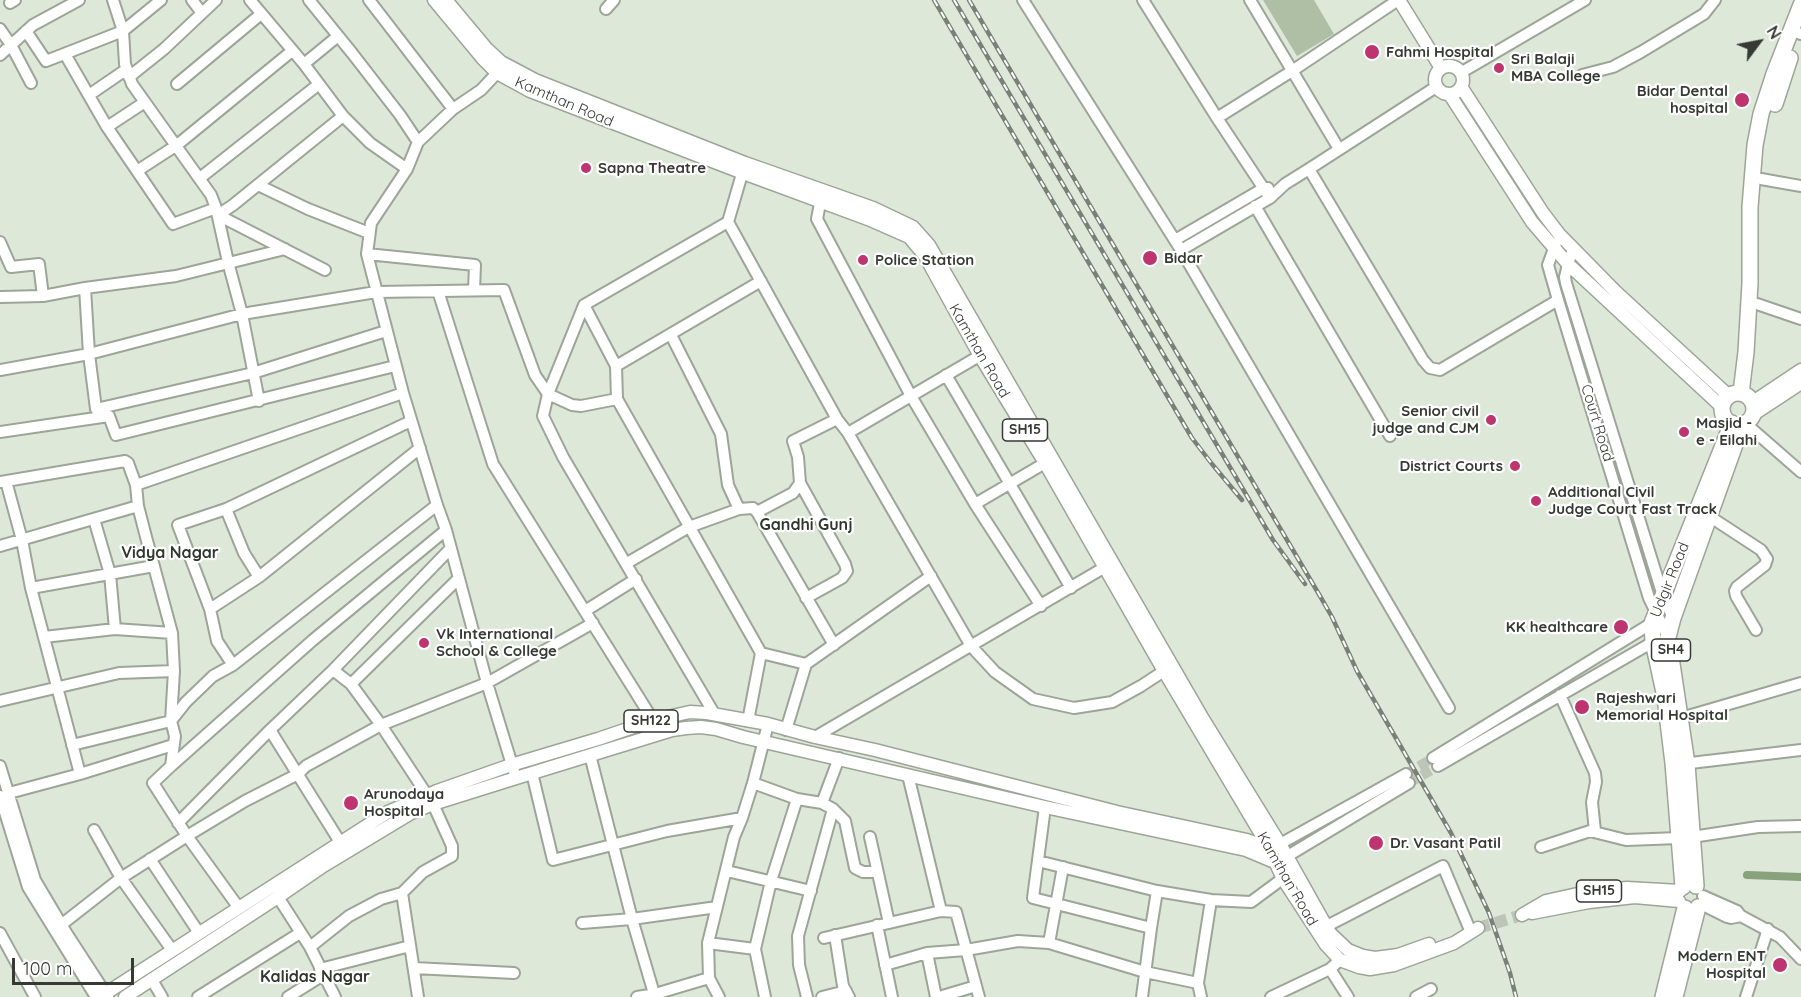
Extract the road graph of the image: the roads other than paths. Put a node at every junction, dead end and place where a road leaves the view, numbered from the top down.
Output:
1 (80, 0) edge
2 (113, 0) edge
3 (162, 0) edge
4 (192, 0) edge
5 (216, 0) edge
6 (250, 0) edge
7 (309, 0) edge
8 (370, 0) edge
9 (434, 0) edge
10 (446, 0) edge
11 (614, 0) edge
12 (1023, 0) edge
13 (1143, 0) edge
14 (1250, 0) edge
15 (1398, 0) edge
16 (1715, 0) edge
17 (1578, 2) edge
18 (58, 5) edge
19 (1801, 5) edge
20 (606, 9) dead end
21 (202, 13) junction
22 (261, 14) junction
23 (0, 29) edge
24 (26, 31) junction
25 (123, 31) junction
26 (1800, 31) edge
27 (338, 36) junction
28 (11, 45) junction
29 (292, 51) junction
30 (65, 54) junction
31 (0, 55) edge
32 (303, 64) junction
33 (499, 67) junction
34 (1441, 68) junction
35 (1292, 71) junction
36 (1462, 72) junction
37 (128, 73) junction
38 (1582, 75) dead end
39 (31, 83) dead end
40 (177, 84) dead end
41 (319, 84) junction
42 (1436, 87) junction
43 (1462, 88) junction
44 (88, 95) junction
45 (1450, 95) junction
46 (145, 102) junction
47 (453, 109) junction
48 (343, 116) junction
49 (1217, 118) junction
50 (107, 127) junction
51 (418, 142) junction
52 (177, 145) junction
53 (1339, 150) junction
54 (744, 168) junction
55 (406, 169) junction
56 (1309, 169) junction
57 (137, 171) junction
58 (200, 178) junction
59 (1761, 179) junction
60 (1285, 184) junction
61 (258, 185) junction
62 (1801, 186) edge
63 (1264, 188) junction
64 (821, 196) junction
65 (1270, 198) junction
66 (1256, 206) junction
67 (217, 211) junction
68 (728, 222) junction
69 (369, 233) junction
70 (1559, 234) junction
71 (0, 242) edge
72 (1178, 245) junction
73 (285, 249) junction
74 (1555, 249) junction
75 (1574, 249) junction
76 (367, 254) junction
77 (228, 262) junction
78 (1568, 264) junction
79 (325, 270) dead end
80 (761, 281) junction
81 (85, 288) junction
82 (474, 290) junction
83 (438, 291) junction
84 (376, 292) junction
85 (43, 296) junction
86 (0, 297) edge
87 (1558, 300) junction
88 (1757, 304) junction
89 (585, 305) junction
90 (242, 314) junction
91 (1801, 319) edge
92 (386, 331) junction
93 (671, 335) junction
94 (985, 353) junction
95 (89, 354) junction
96 (395, 366) junction
97 (616, 366) junction
98 (0, 370) edge
99 (1801, 370) edge
100 (253, 373) junction
101 (946, 375) junction
102 (1801, 383) edge
103 (403, 393) junction
104 (548, 394) junction
105 (911, 396) junction
106 (616, 399) junction
107 (1602, 400) junction
108 (259, 401) junction
109 (1590, 402) junction
110 (1741, 409) junction
111 (837, 419) junction
112 (411, 421) junction
113 (0, 432) edge
114 (848, 433) junction
115 (1390, 436) dead end
116 (420, 448) junction
117 (1045, 463) junction
118 (1801, 472) edge
119 (3, 481) edge
120 (800, 483) junction
121 (136, 485) junction
122 (1009, 485) junction
123 (975, 504) junction
124 (437, 505) junction
125 (138, 506) junction
126 (226, 509) junction
127 (739, 509) junction
128 (757, 512) junction
129 (1709, 516) junction
130 (94, 519) junction
131 (689, 527) junction
132 (446, 530) junction
133 (22, 540) junction
134 (0, 546) edge
135 (451, 548) junction
136 (627, 563) junction
137 (1109, 565) junction
138 (154, 566) junction
139 (110, 574) junction
140 (931, 576) junction
141 (259, 577) junction
142 (459, 578) junction
143 (636, 579) junction
144 (31, 588) junction
145 (1071, 588) junction
146 (1663, 596) junction
147 (806, 598) junction
148 (1041, 606) junction
149 (210, 609) junction
150 (585, 611) junction
151 (1654, 617) junction
152 (1672, 618) junction
153 (593, 623) junction
154 (115, 629) junction
155 (1756, 630) dead end
156 (172, 633) junction
157 (44, 637) junction
158 (1668, 637) junction
159 (1653, 642) junction
160 (834, 645) junction
161 (971, 646) junction
162 (761, 653) junction
163 (806, 664) junction
164 (233, 665) junction
165 (1168, 668) junction
166 (174, 670) junction
167 (333, 670) junction
168 (487, 683) junction
169 (1801, 683) edge
170 (351, 684) junction
171 (57, 688) junction
172 (1560, 695) junction
173 (0, 701) edge
174 (1449, 708) dead end
175 (715, 715) junction
176 (1681, 718) junction
177 (654, 720) junction
178 (171, 721) junction
179 (748, 721) junction
180 (768, 724) junction
181 (381, 726) junction
182 (270, 730) junction
183 (786, 730) junction
184 (661, 733) junction
185 (815, 737) junction
186 (765, 741) junction
187 (173, 745) junction
188 (72, 746) junction
189 (1801, 750) edge
190 (590, 755) junction
191 (839, 758) junction
192 (1680, 764) junction
193 (512, 765) junction
194 (0, 766) edge
195 (171, 766) junction
196 (532, 773) junction
197 (80, 774) junction
198 (298, 774) junction
199 (908, 775) junction
200 (516, 778) junction
201 (753, 783) junction
202 (4, 795) edge
203 (797, 799) junction
204 (430, 800) junction
205 (822, 803) junction
206 (1045, 807) junction
207 (833, 809) junction
208 (742, 818) junction
209 (178, 823) junction
210 (1801, 826) edge
211 (93, 830) dead end
212 (1595, 831) junction
213 (187, 836) junction
214 (870, 837) dead end
215 (1686, 838) junction
216 (340, 842) junction
217 (1268, 844) junction
218 (614, 845) junction
219 (1541, 847) dead end
220 (150, 859) junction
221 (1281, 860) junction
222 (1038, 861) junction
223 (1063, 867) junction
224 (727, 871) junction
225 (878, 872) junction
226 (1288, 875) junction
227 (121, 878) junction
228 (771, 881) junction
229 (811, 891) junction
230 (1157, 891) junction
231 (402, 892) junction
232 (278, 897) junction
233 (1691, 898) junction
234 (1211, 900) junction
235 (1056, 902) junction
236 (717, 907) junction
237 (239, 908) junction
238 (941, 911) junction
239 (632, 919) junction
240 (582, 923) dead end
241 (889, 923) junction
242 (61, 925) junction
243 (877, 925) junction
244 (1325, 927) junction
245 (1150, 928) junction
246 (1768, 929) junction
247 (1470, 930) junction
248 (0, 933) edge
249 (199, 933) junction
250 (300, 933) junction
251 (708, 943) junction
252 (1049, 943) junction
253 (1333, 944) junction
254 (410, 946) junction
255 (310, 947) junction
256 (754, 949) junction
257 (172, 950) junction
258 (966, 950) junction
259 (927, 953) junction
260 (5, 955) edge
261 (1801, 959) edge
262 (1340, 960) junction
263 (885, 964) junction
264 (414, 968) junction
265 (1330, 969) junction
266 (322, 972) junction
267 (1145, 972) junction
268 (514, 973) dead end
269 (709, 978) junction
270 (152, 980) junction
271 (1198, 983) junction
272 (1431, 990) dead end
273 (977, 991) edge
274 (848, 994) edge
275 (655, 995) edge
276 (103, 996) edge
277 (35, 997) edge
278 (125, 997) edge
279 (162, 997) edge
280 (198, 997) edge
281 (288, 997) edge
282 (334, 997) edge
283 (418, 997) edge
284 (637, 997) edge
285 (719, 997) edge
286 (765, 997) edge
287 (807, 997) edge
288 (822, 997) edge
289 (892, 997) edge
290 (937, 997) edge
291 (1142, 997) edge
292 (1201, 997) edge
293 (1271, 997) edge
294 (1348, 997) edge
295 (1416, 997) edge
296 (1663, 997) edge
297 (1674, 997) edge
298 (1746, 997) edge

1 - 18 street
2 - 25 street
3 - 25 street
4 - 21 street
5 - 21 street
6 - 22 street
7 - 27 street
8 - 47 street
9 - 33 main road, Kamthan Road / SH15
10 - 33 main road, Kamthan Road / SH15
11 - 20 street
12 - 72 street
13 - 49 street
14 - 35 street
15 - 34 main road
15 - 35 street
16 - 38 street
17 - 36 street
18 - 24 street
19 - 110 highway, Udgir Road / SH4
21 - 37 street
22 - 29 street
22 - 40 street
23 - 28 street
24 - 28 street
24 - 30 street
25 - 30 street
25 - 37 street
26 - 59 highway, Udgir Road / SH4
27 - 32 street
27 - 51 street
28 - 31 street
28 - 39 street
29 - 32 street
29 - 52 street
30 - 44 street
32 - 41 street
33 - 47 street
33 - 54 main road, Kamthan Road / SH15
34 - 36 main road
34 - 42 main road
35 - 49 street
35 - 53 street
36 - 43 main road
37 - 44 street
37 - 46 street
41 - 48 street
41 - 58 street
42 - 45 main road
42 - 53 street
43 - 45 main road
43 - 70 main road
44 - 50 street
45 - 74 main road
46 - 50 street
46 - 52 street
47 - 51 street
48 - 55 street
48 - 61 street
49 - 63 street
50 - 57 street
51 - 55 street
52 - 57 street
52 - 58 street
53 - 56 street
54 - 64 main road, Kamthan Road / SH15
54 - 68 street
55 - 69 street
56 - 60 street
56 - 87 street
57 - 67 street
58 - 67 street
59 - 62 street
59 - 88 highway, Udgir Road / SH4
60 - 63 street
60 - 65 street
61 - 67 street
61 - 69 street
63 - 65 street
63 - 72 street
64 - 94 main road, Kamthan Road / SH15
64 - 105 street
65 - 66 street
66 - 72 street
66 - 115 street
67 - 73 street
67 - 77 street
68 - 80 street
68 - 89 street
69 - 76 street
70 - 74 street, Court Road
70 - 75 main road
71 - 85 street
72 - 174 street
73 - 77 street
73 - 79 street
74 - 78 main road
74 - 87 street, Court Road
75 - 78 street
75 - 110 main road
76 - 82 street
76 - 84 street
77 - 81 street
77 - 90 street
78 - 107 street
78 - 110 main road
80 - 93 street
80 - 111 street
81 - 85 street
81 - 95 street
82 - 83 street
82 - 104 street
83 - 84 street
83 - 150 street
84 - 90 street
84 - 92 street
85 - 86 street
87 - 109 street, Court Road
88 - 91 street
88 - 110 highway, Udgir Road / SH4
89 - 97 street
89 - 104 street
90 - 95 street
90 - 100 street
92 - 96 street
92 - 100 street
93 - 97 street
93 - 127 street
94 - 101 street
94 - 117 main road, Kamthan Road / SH15
94 - 137 main road, Kamthan Road / SH15
95 - 98 street
95 - 100 street
96 - 103 street
96 - 108 street
97 - 106 street
99 - 110 main road
100 - 108 street
101 - 105 street
101 - 122 street
102 - 110 main road
103 - 112 street
103 - 121 street
104 - 106 street
104 - 136 street
105 - 114 street
105 - 123 street
106 - 131 street
107 - 109 street
107 - 146 street
108 - 113 street
109 - 151 street, Court Road
110 - 118 street
110 - 129 highway, Udgir Road / SH4
110 - 146 highway, Udgir Road / SH4
111 - 114 street
111 - 120 street
112 - 116 street
112 - 126 street
114 - 140 street
116 - 124 street
116 - 141 street
117 - 122 street
117 - 137 main road, Kamthan Road / SH15
119 - 121 street
119 - 133 street
120 - 128 street
120 - 147 street
121 - 125 street
122 - 123 street
122 - 145 street
123 - 148 street
124 - 132 street
124 - 164 street
125 - 130 street
125 - 138 street
126 - 141 street
126 - 149 street
127 - 128 street
127 - 131 street
128 - 147 street
129 - 152 highway, Udgir Road / SH4
129 - 155 street
130 - 133 street
130 - 139 street
131 - 136 street
131 - 162 street
132 - 135 street
132 - 195 street
133 - 134 street
133 - 144 street
135 - 142 street
135 - 167 street
136 - 143 street
137 - 145 street
137 - 165 main road, Kamthan Road / SH15
138 - 139 street
138 - 156 street
139 - 144 street
139 - 154 street
140 - 160 street
140 - 161 street
141 - 149 street
142 - 168 street
142 - 170 street
143 - 150 street
143 - 175 street
144 - 157 street
145 - 148 street
146 - 151 highway, Udgir Road / SH4
146 - 152 street
147 - 160 street
148 - 161 street
149 - 164 street
150 - 153 street
151 - 158 street, Court Road
151 - 159 highway, Udgir Road / SH4
151 - 172 street
152 - 158 highway, Udgir Road / SH4
153 - 168 street
153 - 177 street
154 - 156 street
154 - 157 street
156 - 166 street
157 - 171 street
158 - 176 highway, Udgir Road / SH4
159 - 172 street
159 - 192 highway, Udgir Road / SH4
160 - 163 street
161 - 165 street
161 - 185 street
162 - 163 street
162 - 179 street
163 - 183 street
164 - 178 street
165 - 217 main road, Kamthan Road / SH15
166 - 171 street
166 - 178 street
167 - 170 street
167 - 182 street
168 - 181 street
168 - 193 street
169 - 176 street
170 - 181 street
171 - 173 street
171 - 188 street
172 - 212 street
175 - 177 main road, SH122
175 - 179 main road, SH122
176 - 192 highway, Udgir Road / SH4
177 - 184 street
177 - 193 main road, SH122
178 - 187 street
178 - 188 street
179 - 180 main road, SH122
180 - 183 main road, SH122
180 - 186 street
181 - 198 street
181 - 204 street
182 - 198 street
182 - 209 street
183 - 185 main road, SH122
184 - 186 main road
184 - 190 main road
185 - 217 main road, SH122
186 - 191 main road
186 - 201 street
187 - 195 street
187 - 197 street
188 - 197 street
189 - 192 street
190 - 196 main road
190 - 218 street
191 - 199 main road
191 - 205 street
192 - 215 highway, Udgir Road / SH4
193 - 200 street
193 - 204 main road, SH122
194 - 202 street
195 - 209 street
196 - 200 main road
196 - 218 street
197 - 202 street
198 - 213 street
198 - 216 street
199 - 206 main road
199 - 238 street
200 - 204 main road
201 - 203 street
201 - 208 street
202 - 242 street
202 - 276 street
203 - 205 street
203 - 228 street
204 - 216 main road, SH122
204 - 231 street
204 - 232 main road
205 - 207 street
206 - 221 main road
206 - 222 street
207 - 225 street
207 - 229 street
208 - 218 street
208 - 224 street
209 - 213 street
210 - 215 street
211 - 227 street
212 - 215 street
212 - 219 street
213 - 220 street
213 - 237 street
214 - 225 street
215 - 233 highway, Udgir Road / SH4
216 - 237 main road, SH122
217 - 221 main road, Kamthan Road / SH15
217 - 221 street
218 - 239 street
220 - 227 street
220 - 249 street
221 - 226 main road, Kamthan Road / SH15
222 - 223 street
222 - 235 street
223 - 230 street
223 - 235 street
224 - 228 street
224 - 236 street
225 - 241 street
226 - 234 street
226 - 244 main road, Kamthan Road / SH15
226 - 253 main road, Kamthan Road / SH15
227 - 242 street
227 - 257 street
228 - 229 street
228 - 256 street
229 - 287 street
230 - 234 street
230 - 245 street
231 - 254 street
231 - 255 street
232 - 250 street
232 - 270 main road
233 - 233 main road, SH15
233 - 246 street
233 - 296 highway, Udgir Road / SH4
233 - 297 highway, Udgir Road / SH4
234 - 271 street
235 - 245 street
235 - 252 street
236 - 239 street
236 - 251 street
237 - 249 main road, SH122
238 - 241 street
238 - 258 street
239 - 240 street
239 - 275 street
241 - 243 street
242 - 276 street
243 - 263 street
243 - 274 street
244 - 247 street
244 - 253 main road, Kamthan Road / SH15
245 - 267 street
246 - 261 street
246 - 298 street
247 - 253 main road, Kamthan Road / SH15
247 - 262 main road
248 - 260 street
249 - 257 main road, SH122
250 - 255 street
250 - 280 street
251 - 256 street
251 - 269 street
252 - 258 street
252 - 267 street
253 - 262 main road, Kamthan Road / SH15
254 - 264 street
254 - 266 street
255 - 266 street
256 - 286 street
257 - 276 main road, SH122
258 - 259 street
258 - 273 street
259 - 263 street
259 - 290 street
260 - 277 street
262 - 265 street
263 - 289 street
264 - 268 street
264 - 283 street
265 - 293 street
265 - 294 street
266 - 281 street
266 - 282 street
267 - 271 street
267 - 291 street
269 - 275 street
269 - 285 street
270 - 278 main road
270 - 279 street
271 - 292 street
272 - 295 street
273 - 290 street
274 - 288 street
275 - 284 street

